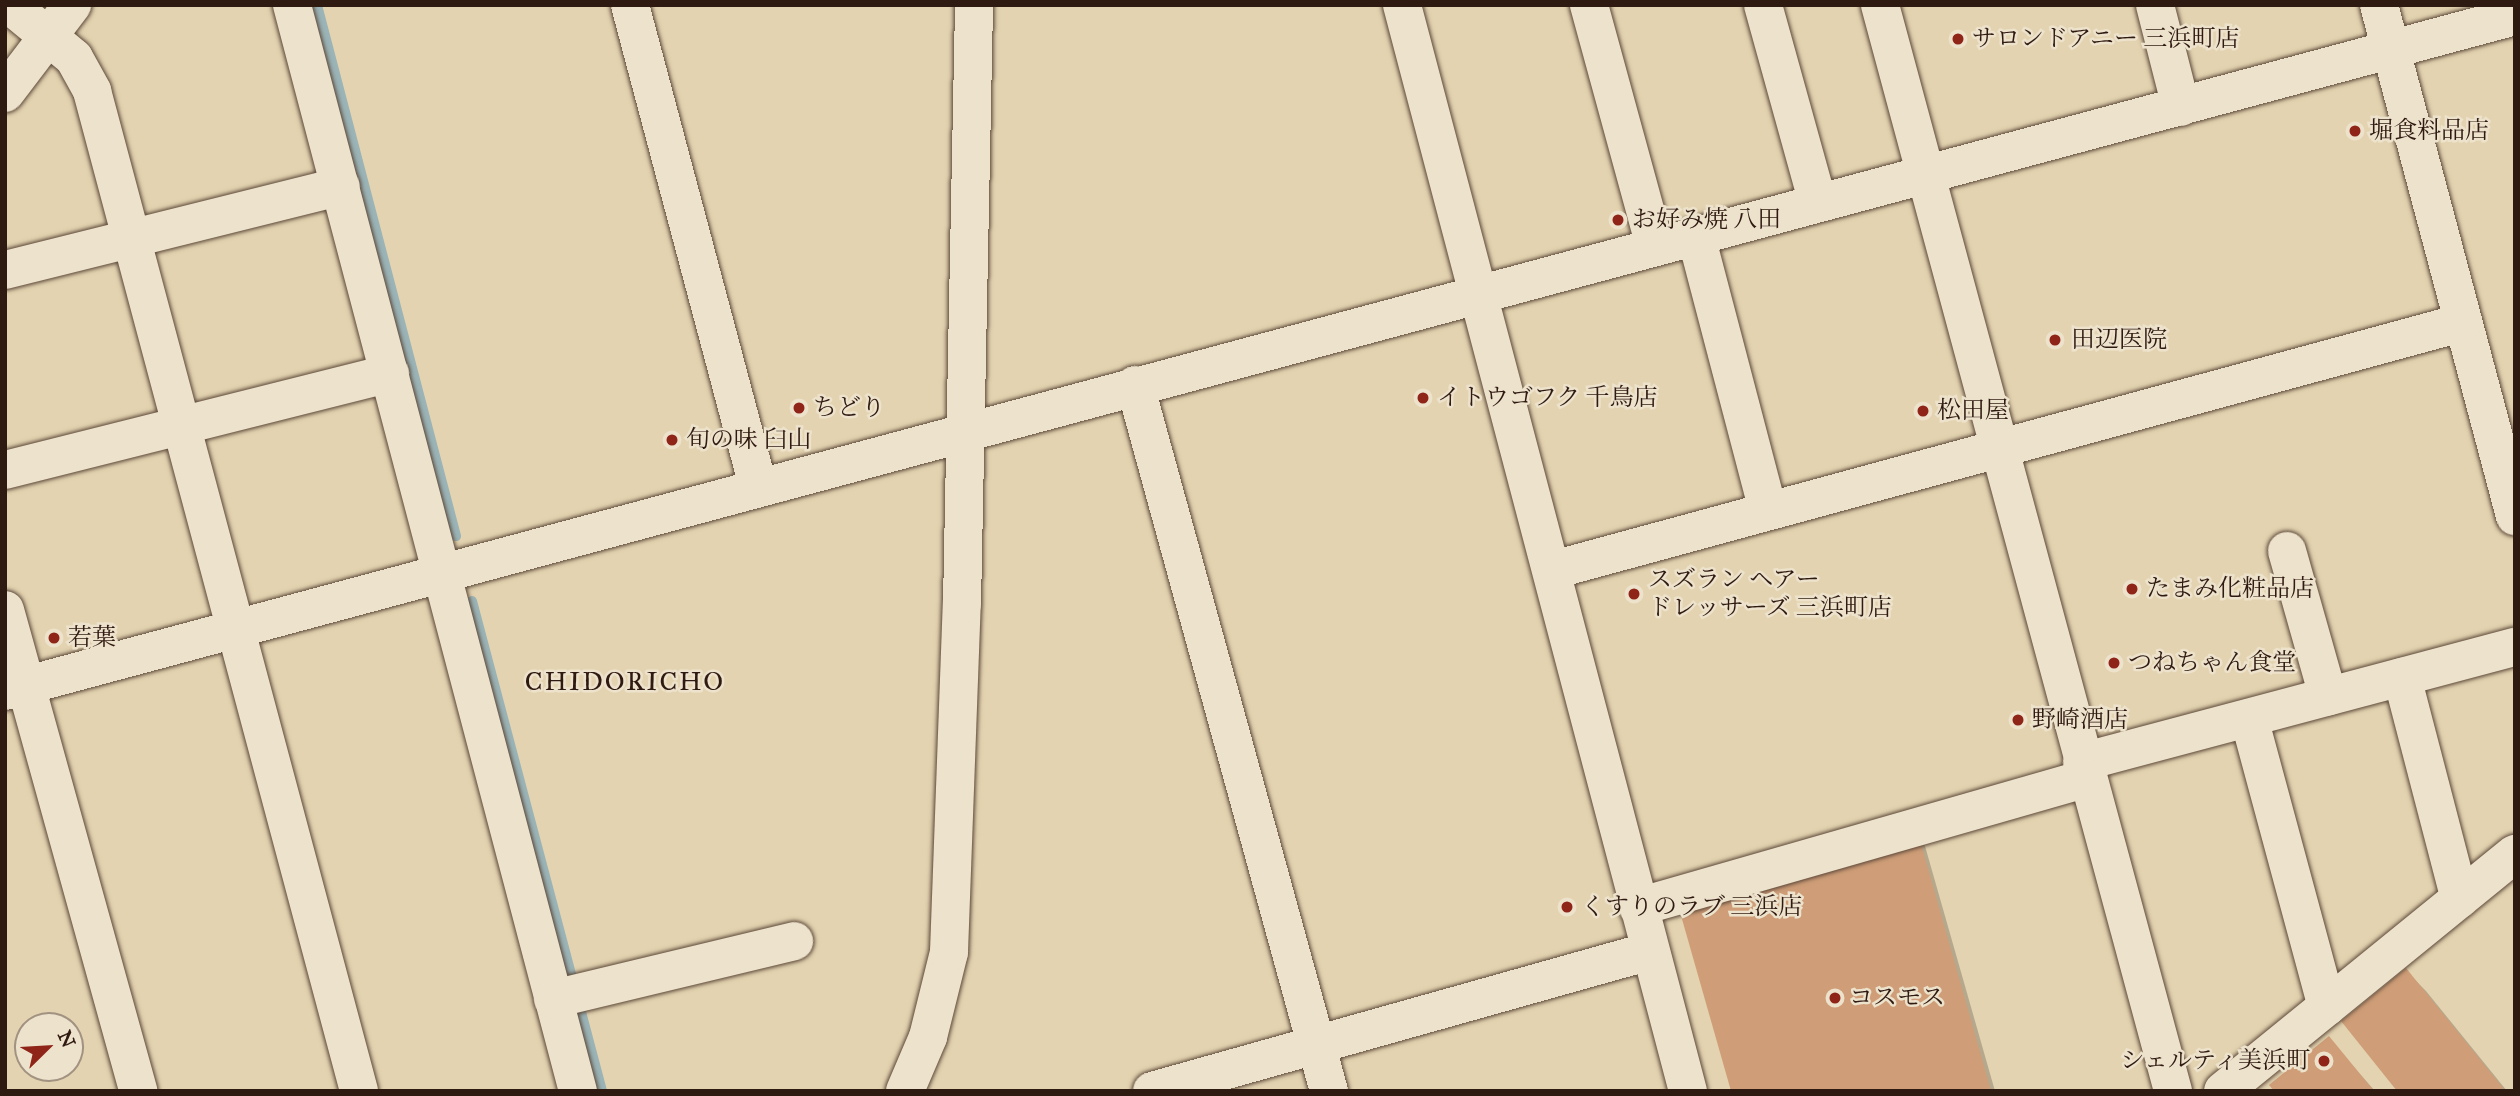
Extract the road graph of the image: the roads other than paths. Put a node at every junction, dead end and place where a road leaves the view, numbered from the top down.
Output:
1 (10, 5) edge
2 (72, 5) edge
3 (292, 5) edge
4 (630, 5) edge
5 (974, 5) edge
6 (1402, 5) edge
7 (1589, 5) edge
8 (1763, 5) edge
9 (1880, 5) edge
10 (2155, 5) edge
11 (2379, 5) edge
12 (2515, 16) edge
13 (49, 35) junction
14 (2391, 50) junction
15 (5, 93) edge
16 (2181, 107) junction
17 (1925, 174) junction
18 (341, 186) junction
19 (1818, 203) junction
20 (1696, 236) junction
21 (131, 239) junction
22 (1655, 247) junction
23 (5, 271) edge
24 (1479, 295) junction
25 (2461, 323) junction
26 (390, 373) junction
27 (1135, 385) junction
28 (180, 426) junction
29 (965, 429) junction
30 (1998, 447) junction
31 (5, 470) edge
32 (758, 485) junction
33 (1768, 510) junction
34 (2515, 516) edge
35 (2287, 551) dead end
36 (1553, 570) junction
37 (440, 572) junction
38 (5, 610) edge
39 (234, 628) junction
40 (2515, 647) edge
41 (2402, 677) junction
42 (16, 688) edge
43 (2328, 696) junction
44 (2249, 718) junction
45 (2084, 770) junction
46 (2515, 854) edge
47 (2460, 899) junction
48 (1638, 907) junction
49 (794, 941) dead end
50 (1650, 951) junction
51 (569, 995) junction
52 (2327, 1007) junction
53 (1317, 1046) junction
54 (138, 1091) edge
55 (359, 1091) edge
56 (578, 1091) edge
57 (905, 1091) edge
58 (1152, 1091) edge
59 (1329, 1091) edge
60 (1688, 1091) edge
61 (2173, 1091) edge
62 (2223, 1091) edge

1 - 13 street
2 - 13 street
3 - 18 street
4 - 32 street
5 - 29 street
6 - 24 street
7 - 22 street
8 - 19 street
9 - 17 street
10 - 16 street
11 - 14 street
12 - 14 street
13 - 15 street
13 - 21 street
14 - 16 street
14 - 25 street
16 - 17 street
17 - 19 street
17 - 30 street
18 - 21 street
18 - 26 street
19 - 20 street
20 - 22 street
20 - 33 street
21 - 23 street
21 - 28 street
22 - 24 street
24 - 27 street
24 - 36 street
25 - 30 street
25 - 34 street
26 - 28 street
26 - 37 street
27 - 29 street
27 - 53 street
28 - 31 street
28 - 39 street
29 - 32 street
29 - 57 street
30 - 33 street
30 - 45 street
32 - 37 street
33 - 36 street
35 - 43 street
36 - 48 street
37 - 39 street
37 - 51 street
38 - 42 street
39 - 42 street
39 - 55 street
40 - 41 street
41 - 43 street
41 - 47 street
42 - 54 street
43 - 44 street
44 - 45 street
44 - 52 street
45 - 48 street
45 - 61 street
46 - 47 street
47 - 52 street
48 - 50 street
49 - 51 street
50 - 53 street
50 - 60 street
51 - 56 street
52 - 62 street
53 - 58 street
53 - 59 street

